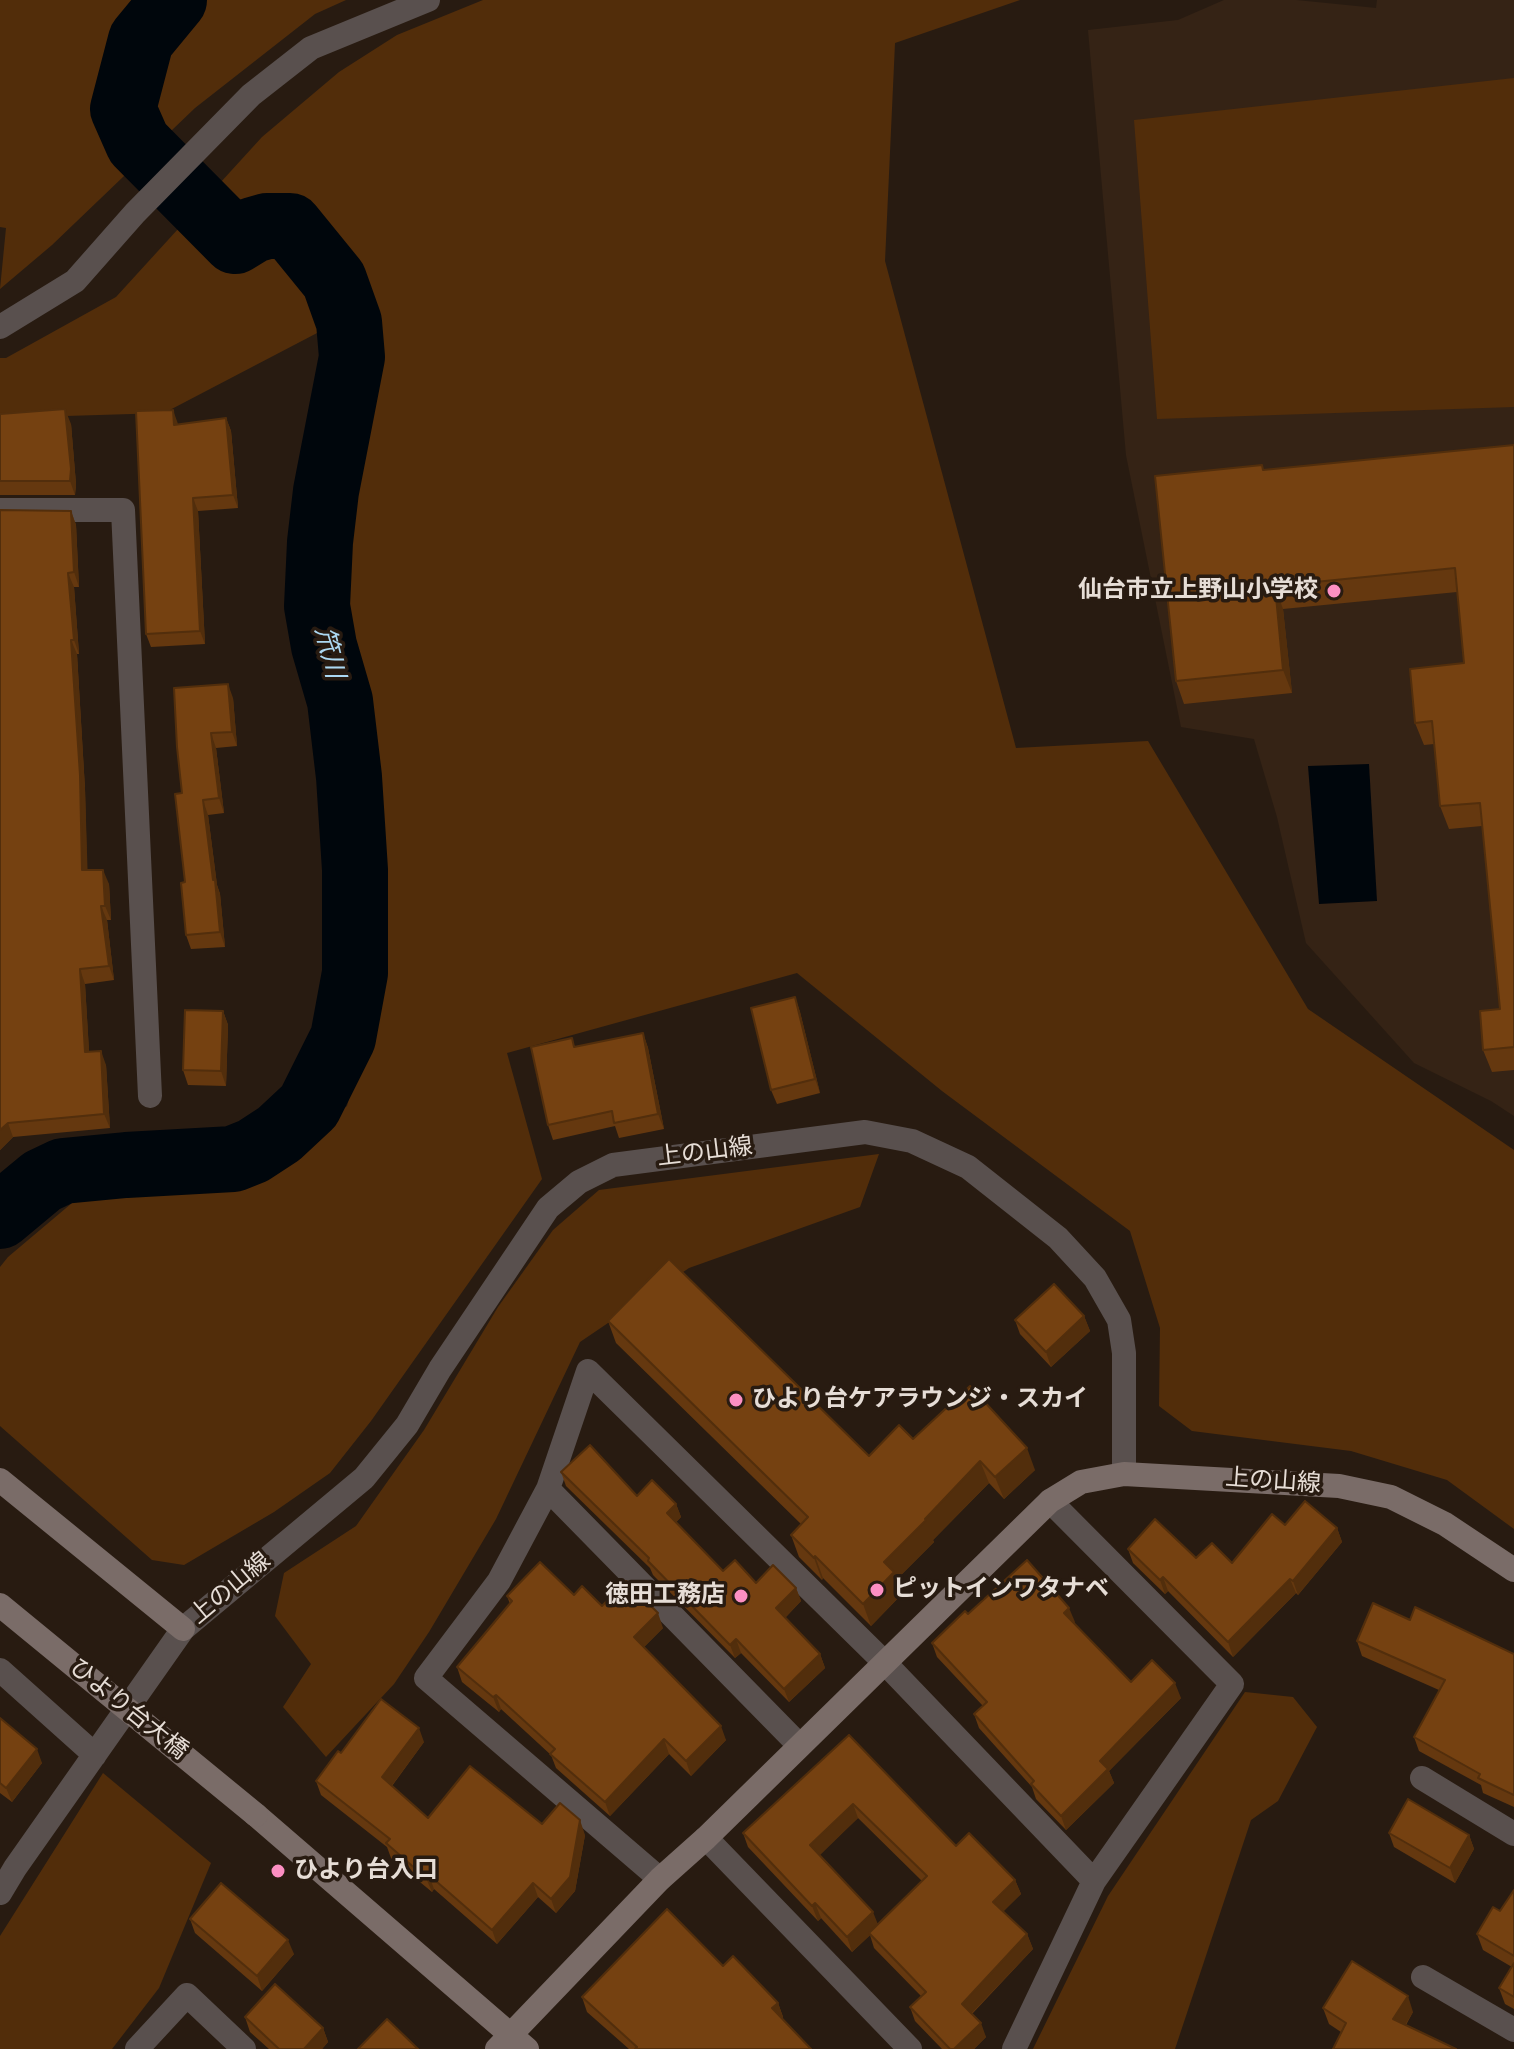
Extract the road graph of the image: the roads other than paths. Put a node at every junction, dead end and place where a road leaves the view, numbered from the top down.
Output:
1 (428, 0) edge
2 (0, 327) edge
3 (0, 510) edge
4 (150, 1096) dead end
5 (1124, 1474) junction
6 (0, 1480) edge
7 (548, 1489) junction
8 (1050, 1501) junction
9 (1514, 1570) edge
10 (0, 1605) edge
11 (183, 1629) junction
12 (884, 1662) junction
13 (0, 1670) edge
14 (799, 1745) junction
15 (95, 1755) junction
16 (1422, 1778) dead end
17 (1514, 1834) edge
18 (706, 1838) junction
19 (660, 1879) junction
20 (1094, 1881) junction
21 (0, 1893) edge
22 (1423, 1977) dead end
23 (1514, 2030) edge
24 (512, 2044) edge
25 (137, 2049) edge
26 (244, 2049) edge
27 (910, 2049) edge
28 (1014, 2049) edge

1 - 2 street
3 - 4 street
5 - 8 street
5 - 9 street, 上の山線
5 - 11 street, 上の山線
6 - 11 street
7 - 12 street
7 - 14 street
7 - 19 street
8 - 12 street
8 - 20 street
10 - 24 street, ひより台大橋, bridge
11 - 15 street, 上の山線
12 - 14 street
12 - 20 street
13 - 15 street
14 - 18 street
15 - 21 street, 上の山線
16 - 17 street
18 - 19 street
18 - 27 street
19 - 24 street
20 - 28 street
22 - 23 street
25 - 26 street

